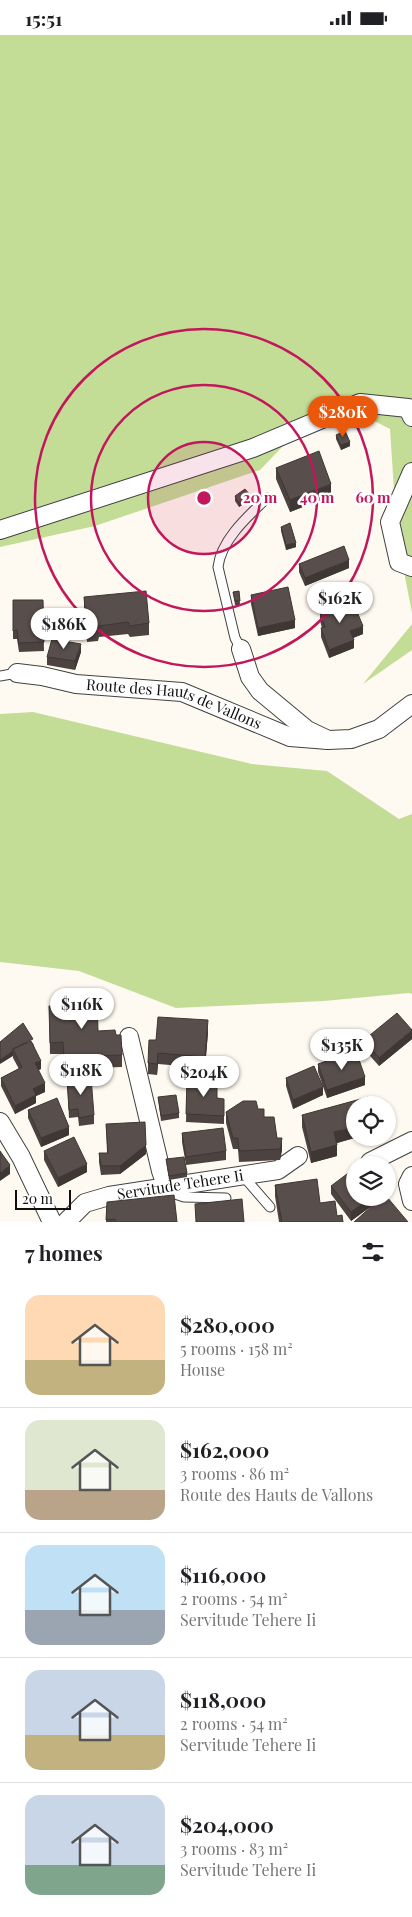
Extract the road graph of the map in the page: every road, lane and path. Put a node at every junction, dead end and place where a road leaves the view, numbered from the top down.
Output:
1 (412, 417) edge
2 (412, 472) edge
3 (267, 498) dead end
4 (0, 529) edge
5 (412, 567) edge
6 (241, 649) joint
7 (8, 675) edge
8 (412, 704) edge
9 (328, 740) junction
10 (129, 1037) dead end
11 (0, 1122) edge
12 (412, 1141) edge
13 (298, 1156) dead end
14 (382, 1156) edge
15 (412, 1176) edge
16 (244, 1177) junction
17 (167, 1188) junction
18 (226, 1198) dead end
19 (412, 1201) edge
20 (270, 1207) dead end
21 (52, 1222) edge
22 (66, 1222) edge

1 - 4 street
2 - 5 street
3 - 6 lane
6 - 9 street
7 - 9 street, Route des Hauts de Vallons
8 - 9 street, Route des Hauts de Vallons
10 - 17 street
11 - 21 street
12 - 14 street
13 - 16 street, Servitude Tehere Ii
15 - 19 street
16 - 17 street, Servitude Tehere Ii
16 - 20 lane
17 - 18 lane
17 - 22 street, Servitude Tehere Ii

